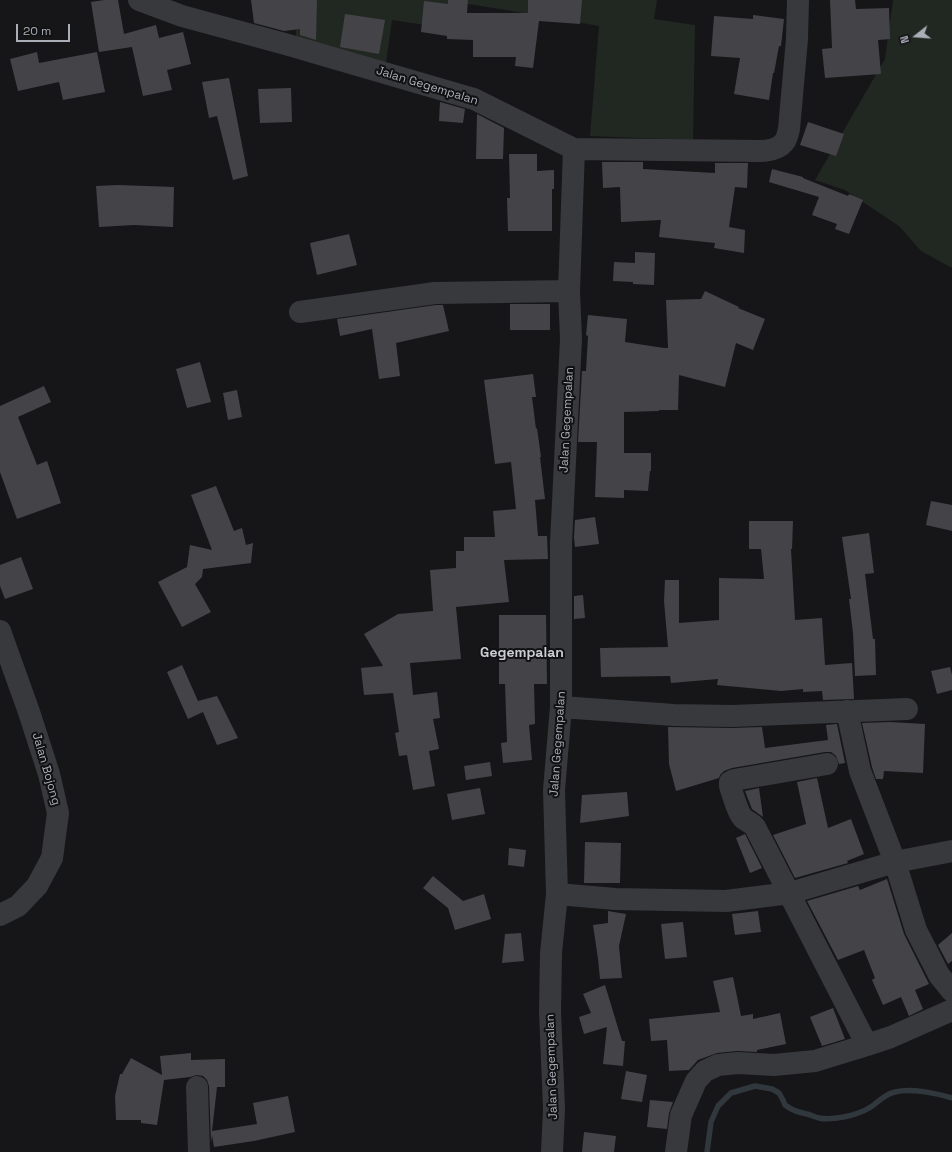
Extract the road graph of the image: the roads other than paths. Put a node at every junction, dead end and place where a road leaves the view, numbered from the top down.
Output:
1 (139, 0) edge
2 (798, 0) edge
3 (574, 149) junction
4 (569, 291) junction
5 (300, 312) dead end
6 (0, 631) edge
7 (561, 707) junction
8 (907, 709) dead end
9 (847, 711) junction
10 (827, 764) dead end
11 (952, 851) edge
12 (895, 862) junction
13 (790, 893) junction
14 (557, 894) junction
15 (0, 915) edge
16 (952, 991) edge
17 (952, 1010) edge
18 (868, 1045) junction
19 (197, 1087) dead end
20 (199, 1152) edge
21 (552, 1152) edge
22 (676, 1152) edge

1 - 3 street, Jalan Gegempalan
2 - 3 street
3 - 4 street, Jalan Gegempalan
4 - 5 street
4 - 7 street, Jalan Gegempalan
6 - 15 street, Jalan Bojong
7 - 9 street
7 - 14 street, Jalan Gegempalan
8 - 9 street
9 - 12 street
10 - 13 street
11 - 12 street
12 - 13 street
12 - 16 street
13 - 14 street
13 - 18 street
14 - 21 street, Jalan Gegempalan
17 - 18 street
18 - 22 street
19 - 20 street

